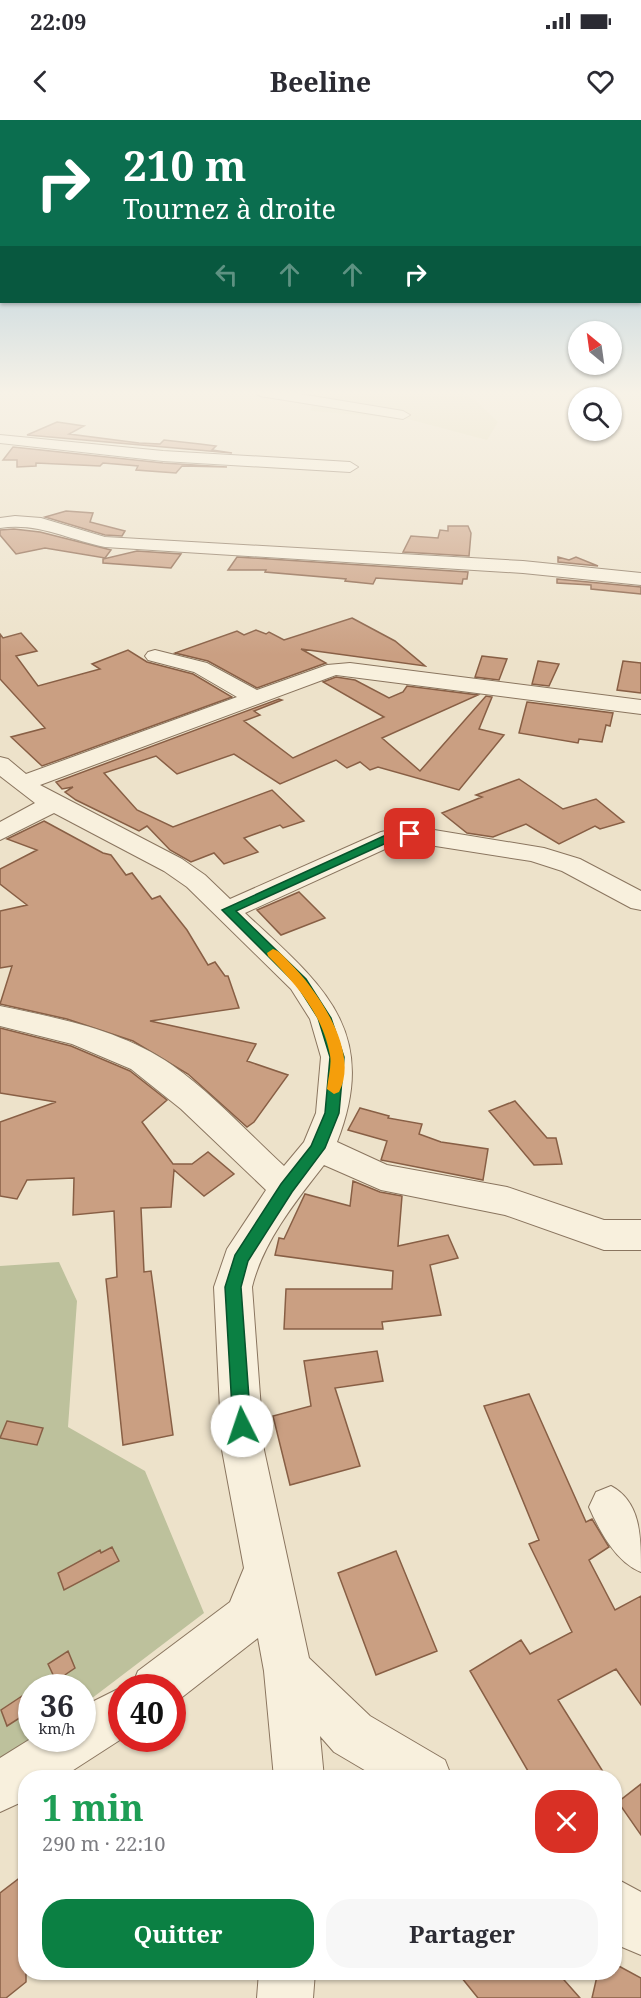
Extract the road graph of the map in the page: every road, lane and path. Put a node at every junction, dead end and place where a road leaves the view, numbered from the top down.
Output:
1 (0, 523) edge
2 (641, 579) edge
3 (155, 656) dead end
4 (255, 698) junction
5 (641, 707) edge
6 (12, 774) edge
7 (53, 804) junction
8 (0, 832) edge
9 (641, 902) edge
10 (228, 910) junction
11 (0, 1016) edge
12 (318, 1148) junction
13 (286, 1188) junction
14 (641, 1235) edge
15 (611, 1507) dead end
16 (641, 1550) edge
17 (268, 1566) junction
18 (288, 1671) junction
19 (173, 1674) edge
20 (55, 1752) edge
21 (26, 1770) edge
22 (298, 1770) edge
23 (413, 1770) edge
24 (18, 1775) edge
25 (0, 1786) edge
26 (622, 1911) edge
27 (641, 1928) edge
28 (286, 1980) edge
29 (285, 1998) edge

1 - 2 street
3 - 4 street
4 - 5 street
4 - 6 street
6 - 7 street
7 - 8 street
7 - 10 street
9 - 10 street
10 - 12 street
11 - 13 street
12 - 13 street
12 - 14 street
13 - 17 street
15 - 16 street
17 - 18 street
17 - 19 street
18 - 22 street
18 - 23 street
20 - 21 street
24 - 25 street
26 - 27 street
28 - 29 street

